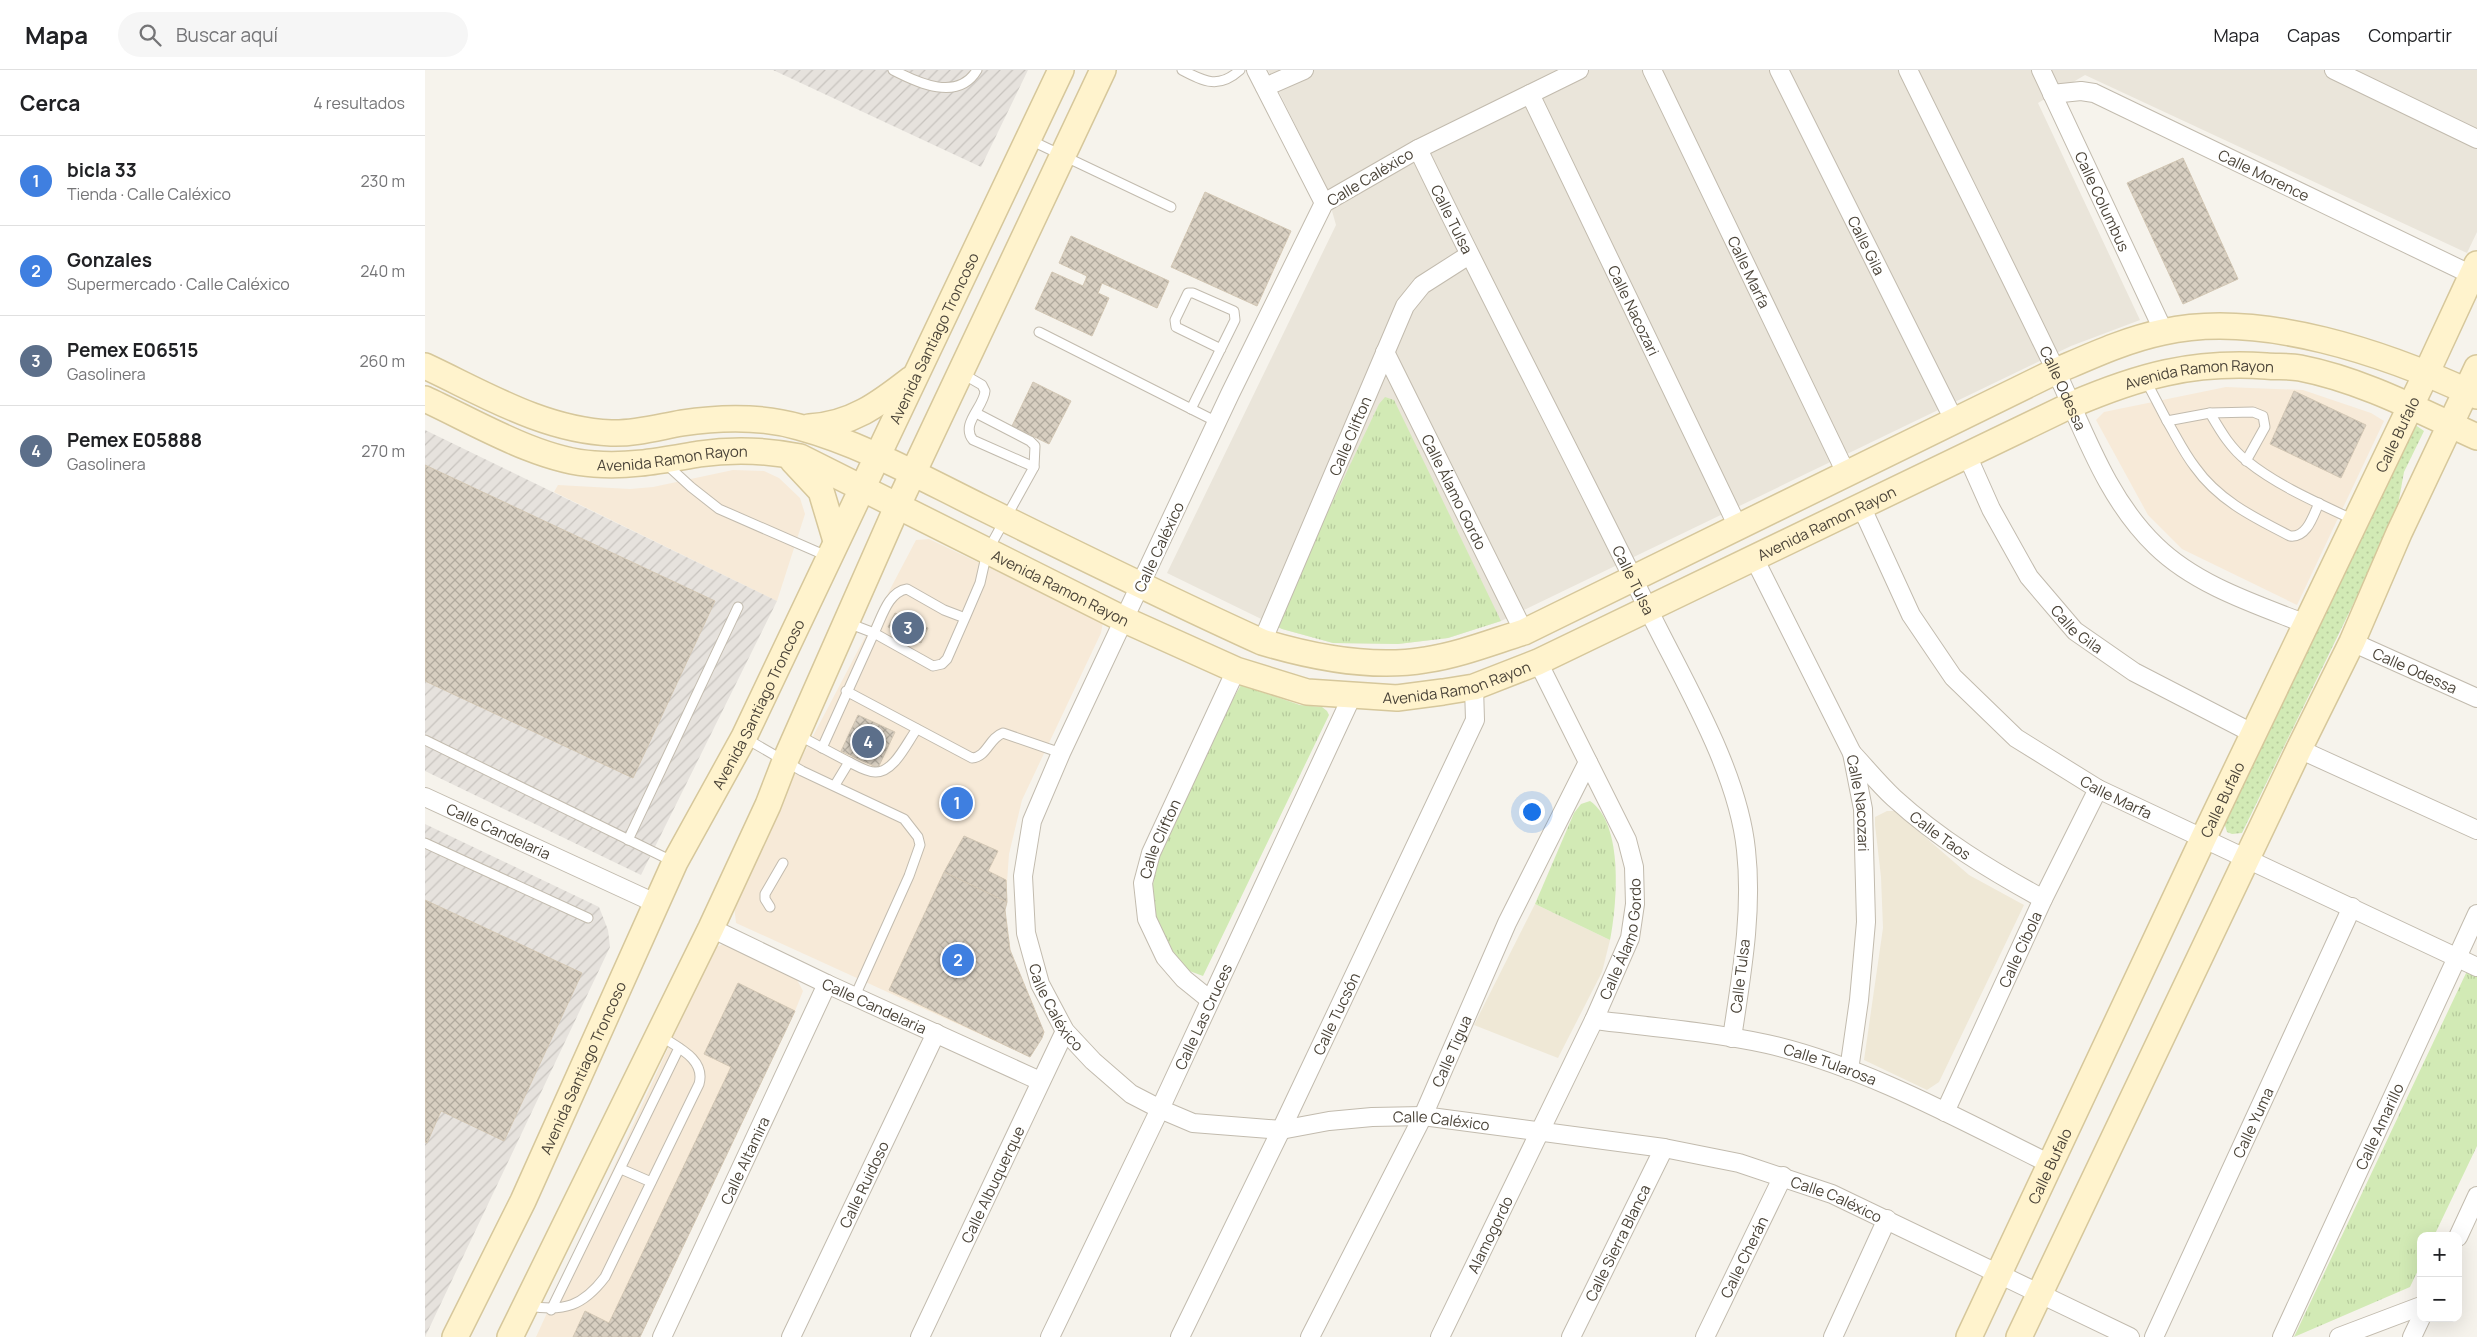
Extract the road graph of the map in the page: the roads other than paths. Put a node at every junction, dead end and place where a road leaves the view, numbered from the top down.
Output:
1 (893, 70) edge
2 (977, 70) edge
3 (1061, 70) edge
4 (1103, 70) edge
5 (1182, 70) edge
6 (1240, 70) edge
7 (1256, 70) edge
8 (1304, 70) edge
9 (1579, 70) edge
10 (1651, 70) edge
11 (1779, 70) edge
12 (1908, 70) edge
13 (2334, 70) edge
14 (2044, 72) edge
15 (1265, 87) junction
16 (1531, 94) junction
17 (2052, 94) junction
18 (1028, 139) junction
19 (2477, 139) edge
20 (1418, 149) junction
21 (1062, 155) junction
22 (1324, 203) junction
23 (1171, 207) dead end
24 (1469, 255) junction
25 (2475, 269) edge
26 (1039, 332) dead end
27 (2164, 332) junction
28 (1221, 349) junction
29 (1385, 352) junction
30 (425, 366) edge
31 (2477, 368) edge
32 (2056, 371) junction
33 (960, 373) junction
34 (2426, 374) junction
35 (915, 376) junction
36 (2144, 377) junction
37 (2471, 393) edge
38 (425, 399) edge
39 (2071, 405) junction
40 (2410, 405) junction
41 (1191, 409) junction
42 (2210, 412) junction
43 (976, 413) junction
44 (1954, 420) junction
45 (2167, 421) junction
46 (1217, 422) junction
47 (2450, 424) junction
48 (802, 428) junction
49 (2477, 437) edge
50 (788, 455) junction
51 (1967, 455) junction
52 (876, 457) junction
53 (2247, 461) junction
54 (663, 462) junction
55 (1034, 466) junction
56 (1846, 473) junction
57 (913, 474) junction
58 (862, 490) junction
59 (2319, 504) junction
60 (1861, 506) junction
61 (897, 507) junction
62 (1006, 519) junction
63 (2355, 520) junction
64 (1738, 527) junction
65 (833, 549) junction
66 (987, 552) junction
67 (1754, 558) junction
68 (1634, 578) junction
69 (1141, 586) junction
70 (739, 607) dead end
71 (1649, 609) junction
72 (965, 618) junction
73 (1125, 620) junction
74 (845, 622) junction
75 (2306, 624) junction
76 (1524, 632) junction
77 (874, 633) junction
78 (1262, 642) junction
79 (2352, 642) junction
80 (1538, 662) junction
81 (1236, 670) junction
82 (1474, 687) junction
83 (846, 691) junction
84 (1352, 696) junction
85 (2477, 698) edge
86 (917, 729) junction
87 (2253, 734) junction
88 (796, 735) junction
89 (744, 737) junction
90 (425, 740) edge
91 (822, 748) junction
92 (2299, 749) junction
93 (1061, 753) junction
94 (1851, 753) junction
95 (785, 761) junction
96 (849, 762) junction
97 (1588, 762) junction
98 (835, 785) junction
99 (2098, 789) junction
100 (425, 797) edge
101 (2477, 830) edge
102 (2203, 839) junction
103 (628, 840) junction
104 (425, 843) edge
105 (2247, 858) junction
106 (675, 862) junction
107 (783, 863) dead end
108 (2043, 899) junction
109 (655, 903) junction
110 (770, 907) dead end
111 (2352, 907) junction
112 (2477, 914) edge
113 (588, 918) dead end
114 (711, 928) junction
115 (2457, 957) junction
116 (2477, 966) edge
117 (827, 984) junction
118 (855, 996) junction
119 (1210, 1000) junction
120 (1594, 1020) junction
121 (1065, 1031) junction
122 (936, 1033) junction
123 (1732, 1038) junction
124 (669, 1042) junction
125 (1849, 1070) junction
126 (1039, 1081) junction
127 (1160, 1109) junction
128 (1945, 1112) junction
129 (1423, 1116) junction
130 (1281, 1130) junction
131 (1540, 1133) junction
132 (1664, 1148) junction
133 (2050, 1164) junction
134 (621, 1169) junction
135 (1783, 1176) junction
136 (651, 1182) junction
137 (2477, 1196) edge
138 (1887, 1219) junction
139 (2460, 1232) edge
140 (1999, 1275) junction
141 (2039, 1295) junction
142 (526, 1305) junction
143 (2417, 1308) edge
144 (551, 1310) junction
145 (2419, 1322) edge
146 (455, 1337) edge
147 (510, 1337) edge
148 (662, 1337) edge
149 (791, 1337) edge
150 (920, 1337) edge
151 (1049, 1337) edge
152 (1180, 1337) edge
153 (1310, 1337) edge
154 (1439, 1337) edge
155 (1571, 1337) edge
156 (1705, 1337) edge
157 (1833, 1337) edge
158 (1969, 1337) edge
159 (2019, 1337) edge
160 (2130, 1337) edge
161 (2154, 1337) edge
162 (2281, 1337) edge
163 (2339, 1337) edge
164 (2412, 1337) edge

1 - 2 lane
3 - 18 main road, Avenida Santiago Troncoso
4 - 21 main road
5 - 6 lane
7 - 15 street
8 - 15 street
9 - 16 street, Calle Caléxico
10 - 56 street, Calle Marfa
11 - 44 street, Calle Gila
12 - 32 street, Calle Odessa
13 - 19 street
14 - 17 street, Calle Columbus
15 - 22 street
16 - 20 street, Calle Caléxico
16 - 64 street, Calle Nacozari
17 - 25 street, Calle Morence
17 - 27 street, Calle Columbus
18 - 21 lane
18 - 35 main road, Avenida Santiago Troncoso
20 - 22 street, Calle Caléxico
20 - 24 street, Calle Tulsa
21 - 23 lane
21 - 33 main road
22 - 46 street, Calle Caléxico
24 - 29 street, Calle Clifton
24 - 68 street, Calle Tulsa
25 - 34 main road, Calle Bufalo
26 - 41 lane
27 - 32 main road, Avenida Ramon Rayon
27 - 34 main road, Avenida Ramon Rayon
28 - 28 lane
28 - 41 lane
29 - 76 street, Calle Álamo Gordo
29 - 78 street, Calle Clifton
30 - 48 main road, Avenida Ramon Rayon
31 - 37 main road
32 - 39 street, Calle Odessa
32 - 44 main road, Avenida Ramon Rayon
33 - 43 lane
33 - 57 main road
34 - 37 main road, Avenida Ramon Rayon
34 - 40 main road, Calle Bufalo
35 - 48 main road
35 - 52 main road, Avenida Santiago Troncoso
36 - 39 main road, Avenida Ramon Rayon
36 - 40 main road, Avenida Ramon Rayon
36 - 45 lane
37 - 47 main road
38 - 54 main road, Avenida Ramon Rayon
39 - 51 main road, Avenida Ramon Rayon
39 - 75 street, Calle Odessa
40 - 47 main road, Avenida Ramon Rayon
40 - 63 main road, Calle Bufalo
41 - 46 lane
42 - 45 lane
42 - 53 lane
42 - 53 lane
43 - 55 lane
43 - 55 lane
44 - 56 main road, Avenida Ramon Rayon
45 - 59 lane
46 - 69 street, Calle Caléxico
47 - 49 main road, Avenida Ramon Rayon
47 - 79 main road
48 - 52 main road, Avenida Ramon Rayon
50 - 54 main road, Avenida Ramon Rayon
50 - 58 main road, Avenida Ramon Rayon
50 - 65 main road
51 - 60 main road, Avenida Ramon Rayon
51 - 87 street, Calle Gila
52 - 57 main road, Avenida Ramon Rayon
52 - 58 main road, Avenida Santiago Troncoso
53 - 59 lane
54 - 65 lane
55 - 62 lane
56 - 64 main road, Avenida Ramon Rayon
57 - 61 main road
57 - 62 main road, Avenida Ramon Rayon
58 - 61 main road, Avenida Ramon Rayon
58 - 65 main road, Avenida Santiago Troncoso
59 - 63 lane
60 - 67 main road, Avenida Ramon Rayon
60 - 99 street, Calle Marfa
61 - 66 main road, Avenida Ramon Rayon
61 - 74 main road
62 - 66 lane
62 - 69 main road, Avenida Ramon Rayon
63 - 75 main road, Calle Bufalo
64 - 68 main road, Avenida Ramon Rayon
65 - 89 main road, Avenida Santiago Troncoso
66 - 72 lane
66 - 73 main road, Avenida Ramon Rayon
67 - 71 main road, Avenida Ramon Rayon
67 - 94 street, Calle Nacozari
68 - 71 street, Calle Tulsa
68 - 76 main road, Avenida Ramon Rayon
69 - 73 street, Calle Caléxico
69 - 78 main road, Avenida Ramon Rayon
70 - 103 lane
71 - 80 main road, Avenida Ramon Rayon
71 - 123 street, Calle Tulsa
72 - 77 lane
72 - 77 lane
73 - 81 main road, Avenida Ramon Rayon
73 - 93 street, Calle Caléxico
74 - 77 lane
74 - 88 main road
75 - 87 main road, Calle Bufalo
76 - 78 main road, Avenida Ramon Rayon
77 - 83 lane
79 - 85 street, Calle Odessa
79 - 92 main road
80 - 82 main road, Avenida Ramon Rayon
80 - 97 street, Calle Álamo Gordo
81 - 84 main road, Avenida Ramon Rayon
81 - 119 street, Calle Clifton
82 - 84 main road, Avenida Ramon Rayon
82 - 130 street, Calle Tucsón
83 - 86 lane
83 - 91 lane
84 - 119 street, Calle Las Cruces
86 - 93 lane
86 - 96 lane
87 - 102 main road, Calle Bufalo
88 - 91 lane
88 - 95 main road
89 - 95 lane
89 - 106 main road, Avenida Santiago Troncoso
90 - 103 lane
91 - 96 lane
92 - 101 street
92 - 105 main road
93 - 121 street, Calle Caléxico
94 - 108 street, Calle Taos
94 - 125 street, Calle Nacozari
95 - 98 lane
95 - 114 main road
96 - 98 lane
97 - 120 street, Calle Álamo Gordo
97 - 129 street, Calle Tigua
98 - 118 lane
99 - 102 street, Calle Marfa
99 - 108 street, Calle Cíbola
100 - 109 street, Calle Candelaria
102 - 105 street, Calle Marfa
102 - 133 main road, Calle Bufalo
103 - 106 lane
104 - 113 lane
105 - 111 street, Calle Marfa
105 - 141 main road
106 - 109 main road, Avenida Santiago Troncoso
107 - 110 lane
108 - 128 street, Calle Cíbola
109 - 146 main road, Avenida Santiago Troncoso
111 - 115 street, Calle Marfa
111 - 161 street, Calle Yuma
112 - 115 street, Calle Amarillo
114 - 117 street, Calle Candelaria
114 - 124 main road
115 - 116 street, Calle Marfa
115 - 162 street, Calle Amarillo
117 - 118 street, Calle Candelaria
117 - 148 street, Calle Altamira
118 - 122 street, Calle Candelaria
119 - 127 street, Calle Las Cruces
120 - 123 street, Calle Tularosa
120 - 131 street, Calle Álamo Gordo
121 - 126 street, Calle Albuquerque
121 - 127 street, Calle Caléxico
122 - 126 street, Calle Candelaria
122 - 149 street, Calle Ruidoso
123 - 125 street, Calle Tularosa
124 - 134 lane
124 - 136 lane
124 - 142 main road
125 - 128 street, Calle Tularosa
126 - 150 street, Calle Albuquerque
127 - 130 street, Calle Caléxico
127 - 151 street, Calle Las Cruces
128 - 133 street, Calle Tularosa
129 - 130 street, Calle Caléxico
129 - 131 street, Calle Caléxico
129 - 153 street, Calle Tigua
130 - 152 street, Calle Tucsón
131 - 132 street, Calle Caléxico
131 - 154 street, Alamogordo
132 - 135 street, Calle Caléxico
132 - 155 street, Calle Sierra Blanca
133 - 140 main road, Calle Bufalo
134 - 136 lane
134 - 144 lane
135 - 138 street, Calle Caléxico
135 - 156 street, Calle Cherán
136 - 144 lane
137 - 139 street
138 - 140 street, Calle Caléxico
138 - 157 street
140 - 141 street, Calle Caléxico
140 - 158 main road, Calle Bufalo
141 - 159 main road
141 - 160 street, Calle Caléxico
142 - 144 lane
142 - 147 main road
143 - 163 street
145 - 164 street

